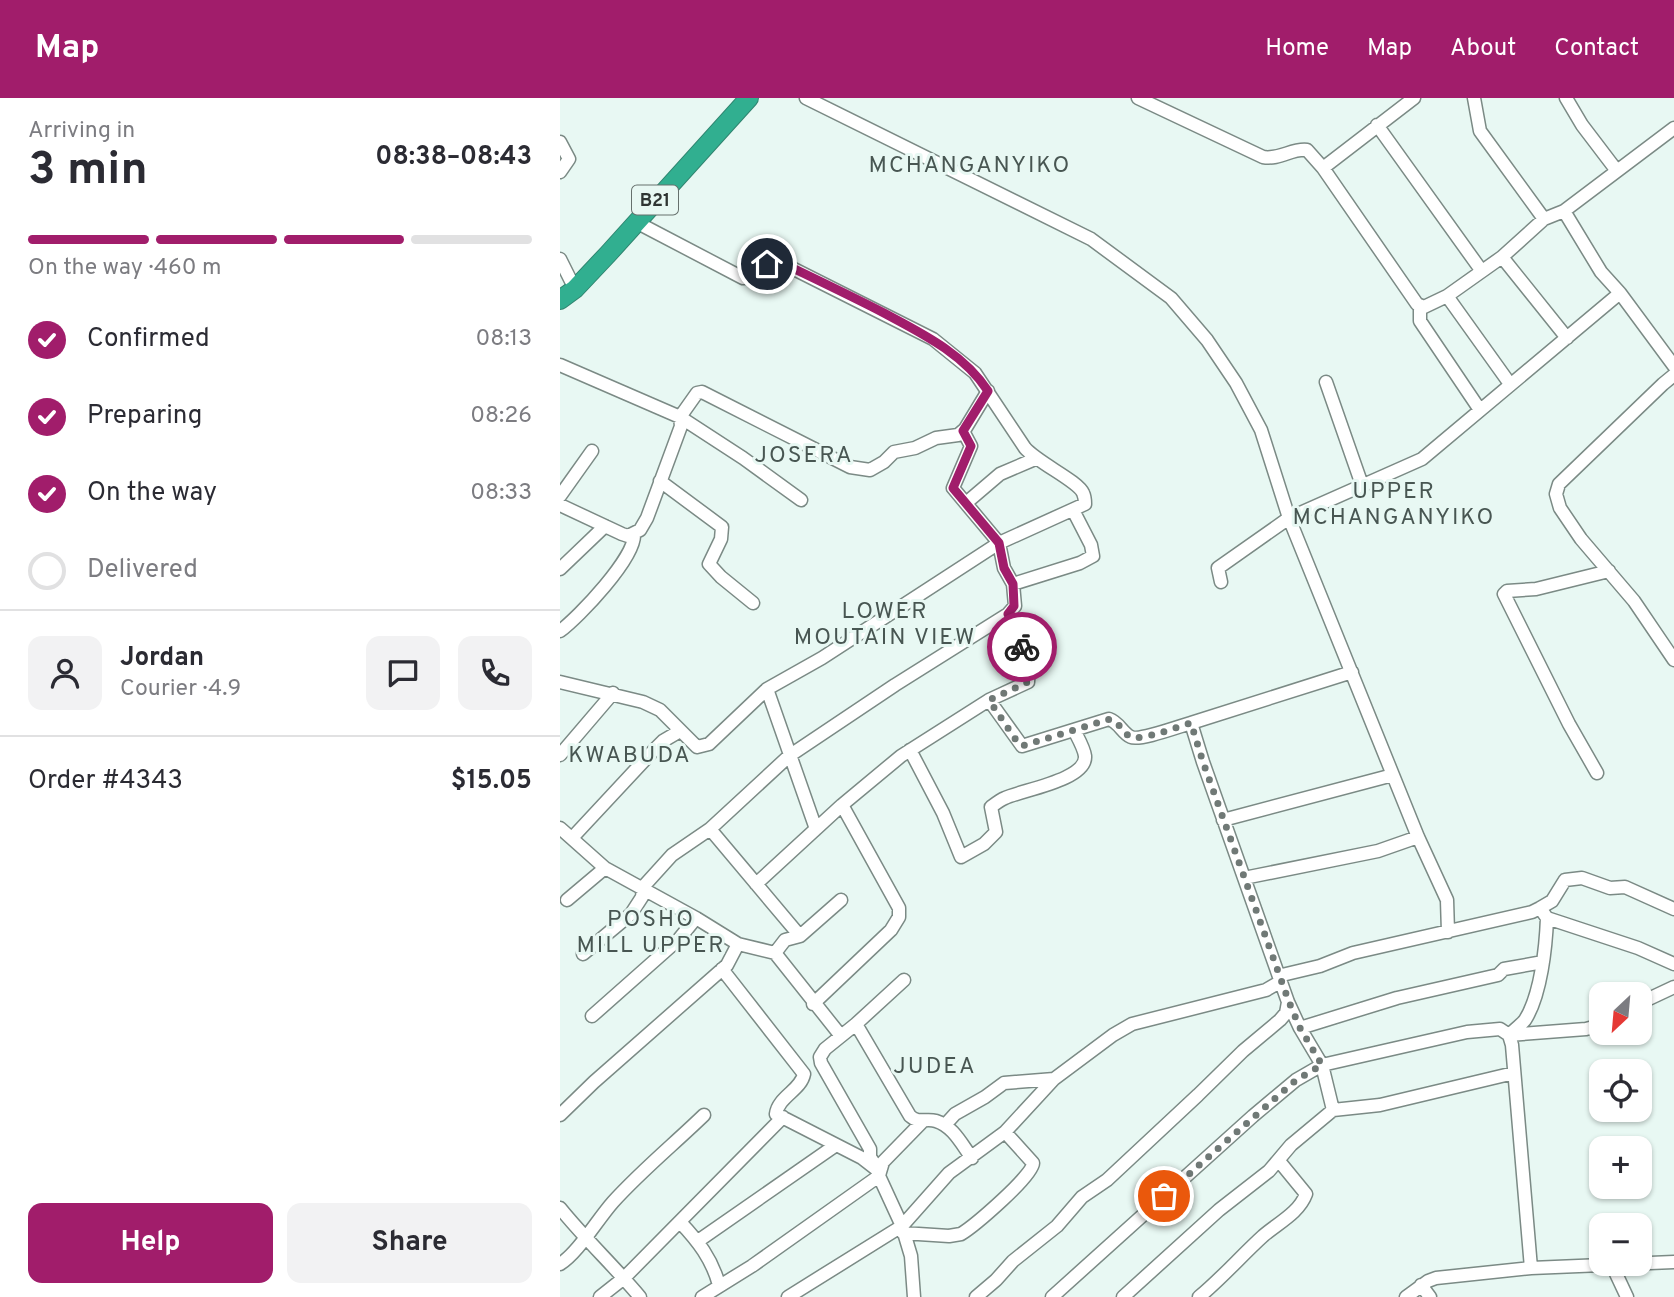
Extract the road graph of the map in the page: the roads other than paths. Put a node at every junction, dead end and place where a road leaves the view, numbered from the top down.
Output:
1 (749, 98) edge
2 (806, 98) edge
3 (1138, 98) edge
4 (1414, 98) edge
5 (1474, 98) edge
6 (1566, 98) edge
7 (1377, 125) junction
8 (1674, 128) edge
9 (560, 142) edge
10 (1323, 168) junction
11 (1617, 171) junction
12 (560, 172) edge
13 (1564, 211) junction
14 (1544, 219) junction
15 (636, 222) junction
16 (1502, 257) junction
17 (560, 259) edge
18 (1481, 270) junction
19 (1620, 293) junction
20 (567, 294) edge
21 (1447, 296) junction
22 (1420, 307) junction
23 (1567, 338) junction
24 (560, 365) edge
25 (1674, 366) edge
26 (1674, 375) edge
27 (1326, 382) dead end
28 (1510, 384) junction
29 (988, 391) junction
30 (1480, 410) junction
31 (680, 417) junction
32 (963, 431) junction
33 (592, 451) dead end
34 (1035, 459) junction
35 (660, 481) junction
36 (1362, 485) junction
37 (560, 496) edge
38 (801, 500) dead end
39 (965, 503) junction
40 (560, 505) edge
41 (1073, 510) junction
42 (1289, 518) junction
43 (605, 526) junction
44 (634, 534) junction
45 (999, 543) junction
46 (560, 569) edge
47 (1609, 571) junction
48 (1221, 582) dead end
49 (1013, 584) junction
50 (753, 603) dead end
51 (1008, 614) junction
52 (560, 631) edge
53 (1674, 660) edge
54 (1352, 672) junction
55 (560, 682) edge
56 (767, 690) junction
57 (613, 693) junction
58 (989, 700) junction
59 (1191, 723) junction
60 (1074, 730) junction
61 (680, 731) junction
62 (910, 750) junction
63 (560, 755) edge
64 (789, 756) junction
65 (1597, 773) dead end
66 (1393, 775) junction
67 (842, 804) junction
68 (1223, 820) junction
69 (560, 828) edge
70 (710, 829) junction
71 (816, 829) junction
72 (1418, 837) junction
73 (572, 838) junction
74 (605, 867) junction
75 (1244, 878) junction
76 (756, 884) junction
77 (643, 887) junction
78 (567, 900) dead end
79 (841, 900) dead end
80 (1674, 909) edge
81 (1543, 913) junction
82 (696, 918) junction
83 (1448, 932) junction
84 (800, 936) junction
85 (738, 944) junction
86 (775, 953) junction
87 (583, 954) dead end
88 (1543, 962) junction
89 (1674, 964) edge
90 (722, 969) junction
91 (1280, 979) junction
92 (904, 980) dead end
93 (1674, 987) edge
94 (1652, 997) edge
95 (1289, 1002) junction
96 (813, 1004) junction
97 (592, 1016) dead end
98 (856, 1024) junction
99 (1300, 1028) junction
100 (1589, 1028) edge
101 (1509, 1035) junction
102 (841, 1036) junction
103 (1322, 1065) junction
104 (1514, 1073) junction
105 (1054, 1079) junction
106 (1333, 1111) junction
107 (560, 1115) edge
108 (704, 1115) dead end
109 (783, 1117) junction
110 (922, 1122) junction
111 (945, 1125) junction
112 (1005, 1132) junction
113 (836, 1145) junction
114 (972, 1158) junction
115 (1279, 1161) junction
116 (879, 1174) junction
117 (560, 1208) edge
118 (680, 1222) junction
119 (903, 1230) junction
120 (584, 1237) junction
121 (698, 1241) junction
122 (1674, 1262) edge
123 (1652, 1263) edge
124 (560, 1264) edge
125 (1589, 1266) edge
126 (1531, 1268) junction
127 (1617, 1276) edge
128 (624, 1278) junction
129 (719, 1285) junction
130 (1421, 1285) junction
131 (600, 1297) edge
132 (639, 1297) edge
133 (702, 1297) edge
134 (788, 1297) edge
135 (914, 1297) edge
136 (976, 1297) edge
137 (1052, 1297) edge
138 (1122, 1297) edge
139 (1199, 1297) edge
140 (1406, 1297) edge
141 (1430, 1297) edge
142 (1627, 1297) edge

1 - 15 highway, B21
2 - 42 street
3 - 10 street
4 - 7 street
5 - 14 street
6 - 11 street
7 - 10 street
7 - 18 street
8 - 11 street
9 - 12 street
10 - 22 street
11 - 13 street
13 - 14 street
13 - 19 street
14 - 16 street
15 - 20 highway, B21
15 - 29 street
16 - 18 street
16 - 23 street
17 - 20 street
18 - 21 street
19 - 23 street
19 - 25 street
21 - 22 street
21 - 28 street
22 - 30 street
23 - 28 street
24 - 31 street
26 - 47 street
27 - 36 street
28 - 30 street
29 - 32 street
29 - 34 street
30 - 36 street
31 - 32 street
31 - 35 street
31 - 38 street
32 - 39 street
33 - 37 street
34 - 39 street
34 - 41 street
35 - 44 street
35 - 50 street
36 - 42 street
39 - 45 street
40 - 43 street
41 - 45 street
41 - 49 street
42 - 48 street
42 - 54 street
43 - 44 street
43 - 46 street
44 - 52 street
45 - 49 street
45 - 56 street
47 - 53 street
47 - 65 street
49 - 51 street
51 - 58 street
51 - 64 street
54 - 59 street
54 - 66 street
55 - 57 street
56 - 61 street
56 - 64 street
57 - 61 street
57 - 63 street
58 - 60 street
58 - 62 street
59 - 60 street
59 - 68 street
60 - 62 street
61 - 73 street
62 - 67 street
64 - 70 street
64 - 71 street
66 - 68 street
66 - 72 street
67 - 71 street
67 - 96 street
68 - 75 street
69 - 73 street
70 - 76 street
70 - 77 street
71 - 76 street
72 - 75 street
72 - 83 street
73 - 74 street
74 - 77 street
74 - 78 street
75 - 91 street
76 - 84 street
77 - 82 street
77 - 87 street
79 - 84 street
80 - 81 street
81 - 83 street
81 - 88 street
81 - 89 street
82 - 85 street
82 - 97 street
83 - 91 street
84 - 86 street
85 - 86 street
85 - 90 street
86 - 96 street
88 - 99 street
88 - 101 street
90 - 107 street
90 - 109 street
91 - 95 street
91 - 105 street
92 - 98 street
93 - 94 street
95 - 99 street
95 - 136 street
96 - 102 street
98 - 102 street
98 - 110 street
99 - 103 street
100 - 101 street
101 - 103 street
101 - 104 street
102 - 116 street
103 - 106 street
103 - 137 street
104 - 106 street
104 - 126 street
105 - 111 street
105 - 112 street
106 - 115 street
108 - 120 street
109 - 113 street
109 - 118 street
110 - 111 street
110 - 116 street
111 - 114 street
112 - 114 street
112 - 119 street
113 - 116 street
113 - 121 street
114 - 119 street
115 - 138 street
115 - 139 street
116 - 119 street
116 - 129 street
117 - 120 street
118 - 121 street
118 - 128 street
119 - 134 street
119 - 135 street
120 - 124 street
120 - 128 street
121 - 129 street
122 - 123 street
125 - 126 street
126 - 130 street
127 - 142 street
128 - 131 street
128 - 132 street
129 - 133 street
130 - 140 street
130 - 141 street

